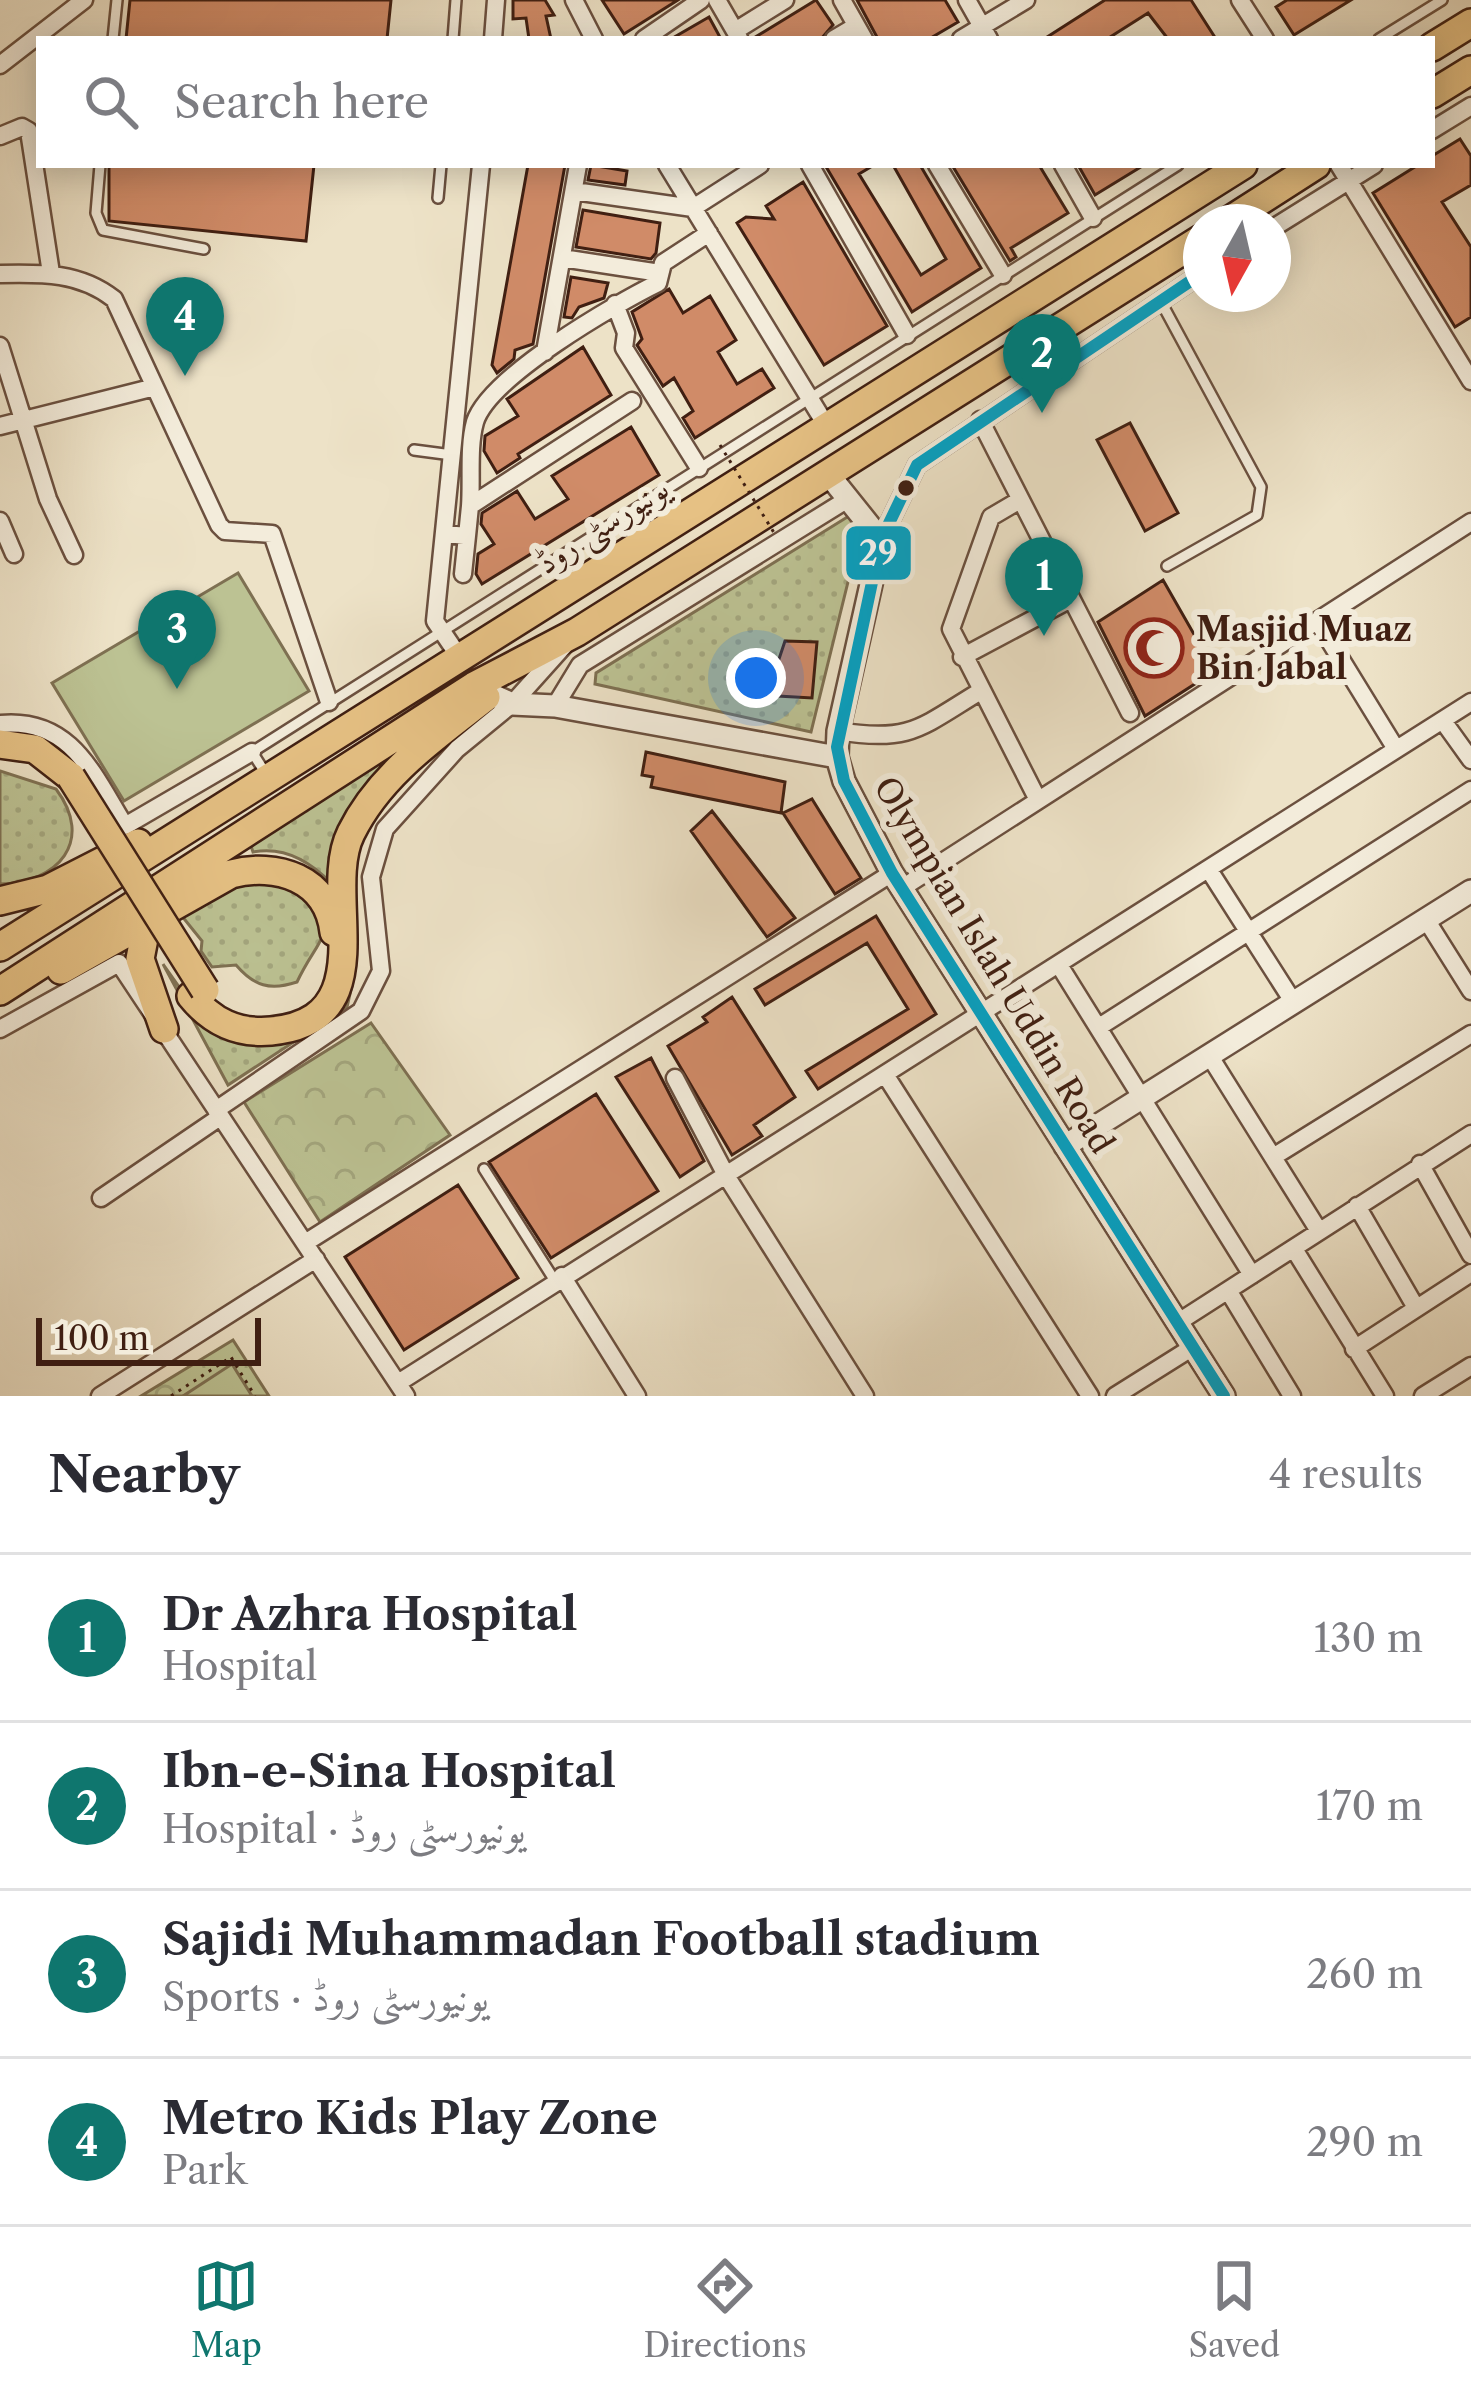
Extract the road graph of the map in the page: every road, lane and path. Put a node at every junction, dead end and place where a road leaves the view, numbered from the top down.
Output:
1 (84, 0) edge
2 (117, 0) edge
3 (456, 0) edge
4 (496, 0) edge
5 (574, 0) edge
6 (701, 0) edge
7 (717, 0) edge
8 (785, 0) edge
9 (842, 0) edge
10 (967, 0) edge
11 (1026, 0) edge
12 (1240, 0) edge
13 (1442, 0) edge
14 (1471, 22) edge
15 (669, 32) edge
16 (860, 32) edge
17 (986, 33) edge
18 (737, 35) edge
19 (37, 36) edge
20 (113, 36) edge
21 (453, 36) edge
22 (493, 36) edge
23 (592, 36) edge
24 (1263, 36) edge
25 (1384, 36) edge
26 (36, 37) edge
27 (1435, 45) edge
28 (0, 65) edge
29 (1471, 70) edge
30 (1435, 92) edge
31 (1471, 106) edge
32 (1435, 128) edge
33 (0, 136) edge
34 (100, 168) edge
35 (441, 168) edge
36 (481, 168) edge
37 (578, 168) edge
38 (670, 168) edge
39 (755, 168) edge
40 (812, 168) edge
41 (940, 168) edge
42 (1065, 168) edge
43 (1173, 168) edge
44 (1238, 168) edge
45 (1311, 168) edge
46 (1344, 173) edge
47 (574, 190) junction
48 (438, 198) dead end
49 (1255, 204) edge
50 (693, 208) junction
51 (1291, 215) edge
52 (1094, 218) junction
53 (710, 233) junction
54 (204, 249) dead end
55 (1183, 249) edge
56 (562, 258) junction
57 (50, 273) junction
58 (660, 273) junction
59 (0, 274) edge
60 (1003, 275) junction
61 (1183, 285) edge
62 (1160, 300) junction
63 (615, 304) junction
64 (908, 334) junction
65 (0, 346) edge
66 (545, 352) junction
67 (1471, 381) edge
68 (155, 387) junction
69 (809, 396) junction
70 (632, 400) dead end
71 (25, 419) junction
72 (980, 420) junction
73 (826, 425) junction
74 (0, 426) edge
75 (719, 445) dead end
76 (414, 450) dead end
77 (452, 455) junction
78 (699, 468) junction
79 (829, 475) junction
80 (848, 499) junction
81 (1020, 500) junction
82 (470, 506) junction
83 (0, 521) edge
84 (1471, 522) edge
85 (445, 533) junction
86 (467, 536) junction
87 (776, 536) dead end
88 (881, 540) junction
89 (14, 554) dead end
90 (74, 555) dead end
91 (1167, 566) dead end
92 (464, 574) dead end
93 (1069, 600) junction
94 (1318, 622) junction
95 (441, 629) junction
96 (962, 657) junction
97 (460, 658) junction
98 (979, 692) junction
99 (492, 694) junction
100 (329, 702) junction
101 (1471, 702) edge
102 (555, 706) junction
103 (1130, 713) dead end
104 (1443, 721) junction
105 (0, 724) edge
106 (838, 731) junction
107 (0, 744) edge
108 (1396, 749) junction
109 (252, 752) junction
110 (0, 758) edge
111 (837, 758) junction
112 (1471, 760) edge
113 (65, 780) junction
114 (270, 782) junction
115 (1471, 790) edge
116 (1039, 800) junction
117 (1209, 870) junction
118 (897, 880) junction
119 (1471, 891) edge
120 (0, 901) edge
121 (1427, 921) junction
122 (148, 923) junction
123 (1247, 932) junction
124 (0, 947) edge
125 (1059, 964) junction
126 (1471, 991) edge
127 (198, 993) junction
128 (0, 994) edge
129 (1294, 1004) junction
130 (981, 1013) junction
131 (1099, 1027) junction
132 (0, 1029) edge
133 (164, 1029) junction
134 (1471, 1034) edge
135 (1209, 1055) junction
136 (886, 1076) junction
137 (675, 1078) dead end
138 (1145, 1096) junction
139 (218, 1113) junction
140 (1471, 1133) edge
141 (1065, 1146) junction
142 (1273, 1156) junction
143 (1420, 1164) junction
144 (484, 1169) dead end
145 (728, 1177) junction
146 (100, 1198) dead end
147 (1357, 1205) junction
148 (1319, 1232) junction
149 (1294, 1250) junction
150 (310, 1251) junction
151 (1471, 1255) edge
152 (1471, 1273) edge
153 (1252, 1275) junction
154 (559, 1279) junction
155 (1229, 1292) junction
156 (1415, 1306) junction
157 (1178, 1323) junction
158 (1193, 1347) junction
159 (1354, 1349) junction
160 (1471, 1366) edge
161 (402, 1389) edge
162 (100, 1396) edge
163 (171, 1396) edge
164 (255, 1396) edge
165 (637, 1396) edge
166 (865, 1396) edge
167 (1090, 1396) edge
168 (1115, 1396) edge
169 (1224, 1396) edge
170 (1292, 1396) edge
171 (1385, 1396) edge
172 (1423, 1396) edge

1 - 19 street
2 - 20 lane
3 - 21 lane
4 - 22 street
5 - 23 street
6 - 15 street
7 - 18 street
8 - 18 street
9 - 16 street
10 - 17 street
11 - 17 street
12 - 24 street
13 - 25 lane
14 - 27 main road
26 - 28 street
29 - 30 main road
31 - 32 street
33 - 57 street
34 - 54 lane
35 - 48 lane
36 - 77 street
37 - 47 street
38 - 50 street
39 - 50 street
40 - 64 street
41 - 60 street
42 - 52 street
43 - 52 lane
44 - 73 main road, یونیورسٹی روڈ
45 - 49 main road
46 - 51 street
46 - 67 street
47 - 50 street
47 - 56 street
50 - 53 street
52 - 60 lane
53 - 58 street
53 - 69 street
55 - 79 main road
56 - 58 street
56 - 66 street
57 - 59 street
57 - 68 street
58 - 63 street
60 - 64 lane
61 - 62 street
62 - 72 street
62 - 91 lane
63 - 66 street
63 - 78 street
64 - 69 lane
65 - 71 street
66 - 82 street
68 - 71 street
68 - 100 street
69 - 73 street
69 - 78 lane
70 - 82 street
71 - 74 street
71 - 90 street
72 - 81 street
72 - 88 street
73 - 97 main road, یونیورسٹی روڈ
75 - 87 path, bridge
76 - 77 lane
77 - 85 street
78 - 95 lane
79 - 80 street
79 - 99 main road
80 - 88 street
80 - 102 street
81 - 93 street
81 - 96 street
82 - 86 street
83 - 89 street
84 - 94 street
85 - 86 street
85 - 95 street
86 - 92 street
88 - 106 street
93 - 96 street
93 - 103 street
94 - 108 street
94 - 116 street
95 - 97 street
95 - 100 lane
96 - 98 street
97 - 114 main road, یونیورسٹی روڈ
98 - 106 street
98 - 116 street
99 - 102 street, Olympian Islah Uddin Road
99 - 127 main road
99 - 128 main road
99 - 139 street
100 - 109 lane
101 - 104 street
102 - 111 street, Olympian Islah Uddin Road
104 - 108 street
104 - 112 street
105 - 109 street
106 - 111 street
107 - 113 main road
108 - 117 street
109 - 114 lane
110 - 113 main road
111 - 118 street, Olympian Islah Uddin Road
113 - 127 main road, bridge
114 - 120 main road
114 - 124 main road, یونیورسٹی روڈ
115 - 123 street
116 - 118 street
117 - 123 street
117 - 125 street
118 - 130 street, Olympian Islah Uddin Road
118 - 150 street
119 - 121 street
121 - 126 street
121 - 129 street
122 - 127 main road
122 - 128 main road
122 - 133 main road
123 - 129 street
123 - 131 street
125 - 130 street
125 - 131 street
129 - 135 street
130 - 136 street
130 - 141 street, Olympian Islah Uddin Road
131 - 138 street
132 - 133 street
133 - 139 street
134 - 142 street
135 - 138 street
135 - 142 street
136 - 145 street
136 - 167 street
137 - 145 street
138 - 141 street
138 - 153 street
139 - 146 street
139 - 150 street
140 - 143 street
141 - 157 street, Olympian Islah Uddin Road
142 - 148 street
143 - 147 street
143 - 151 street
144 - 154 lane
145 - 154 street
145 - 166 street
147 - 148 street
147 - 156 street
148 - 149 street
149 - 153 street
149 - 159 street
150 - 161 street
150 - 162 street
152 - 156 street
153 - 155 street
154 - 161 street
154 - 165 street
155 - 157 street
155 - 170 street
156 - 159 street
157 - 158 street, Olympian Islah Uddin Road
158 - 168 street
158 - 169 street, Olympian Islah Uddin Road
159 - 171 street
160 - 172 street
163 - 164 path

